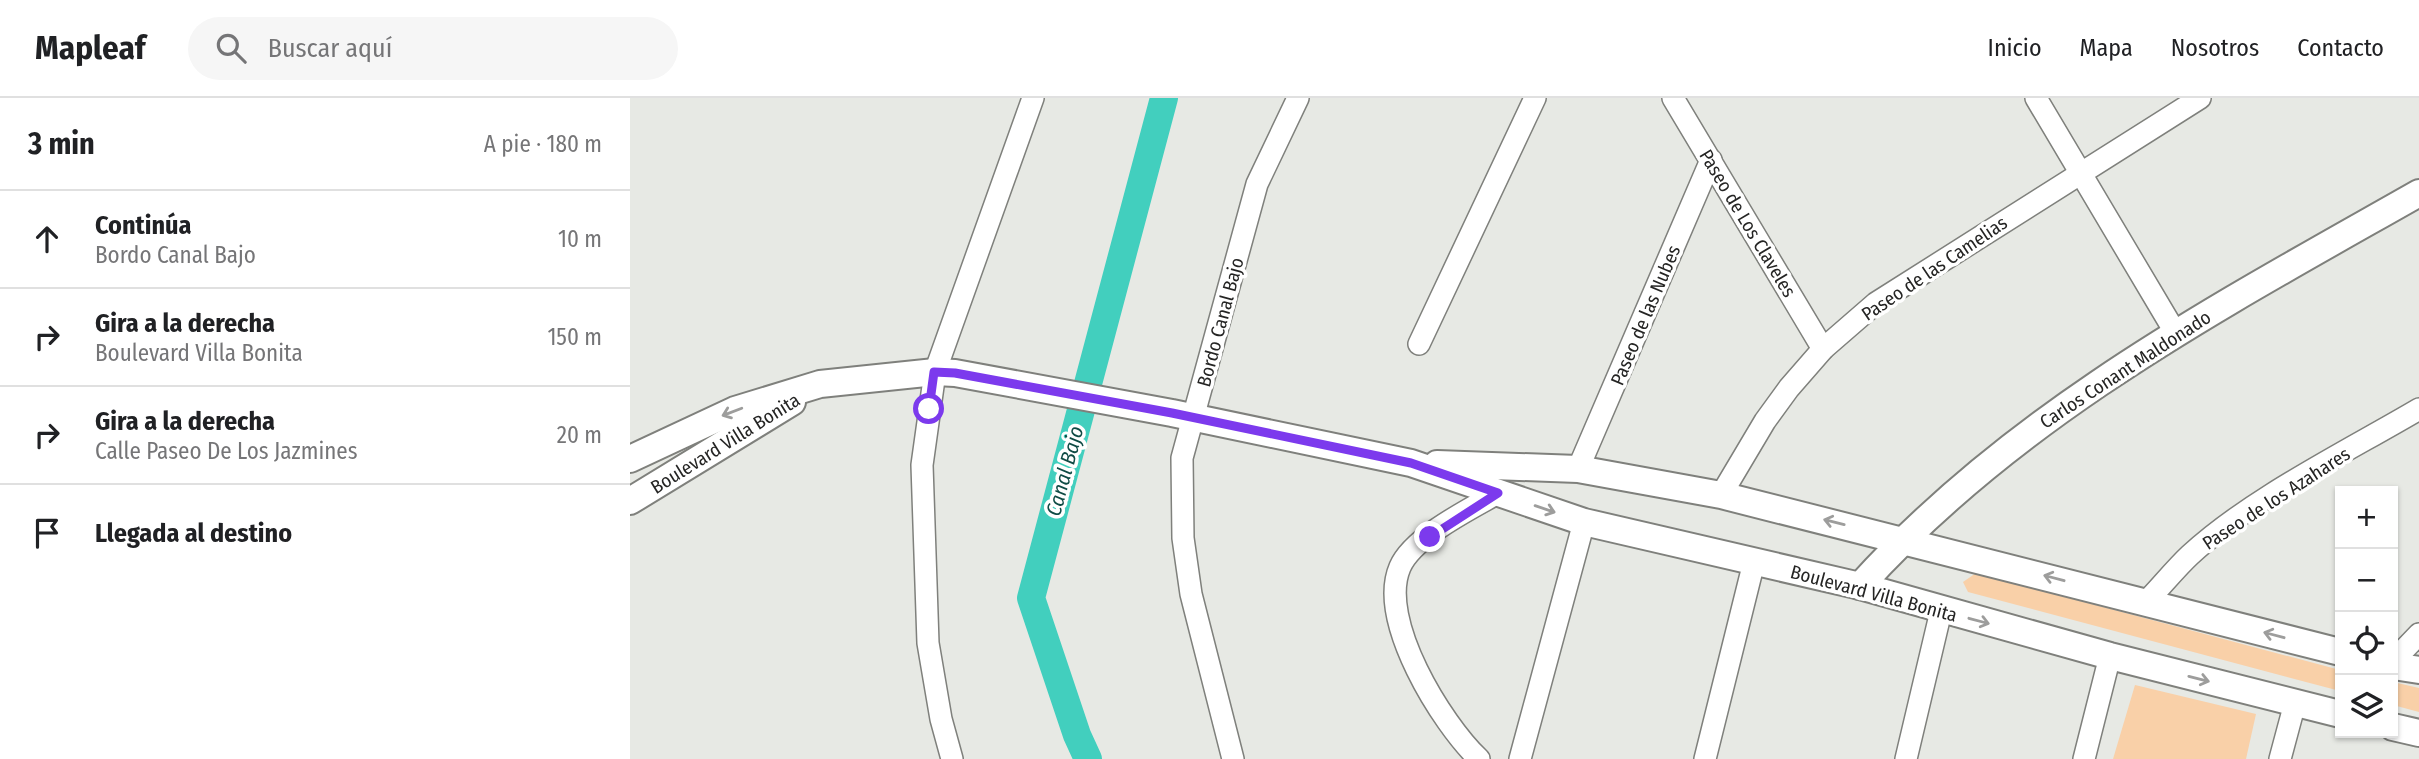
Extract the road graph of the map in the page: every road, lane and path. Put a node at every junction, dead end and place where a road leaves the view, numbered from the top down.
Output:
1 (1033, 98) edge
2 (1298, 98) edge
3 (1535, 98) edge
4 (1673, 98) edge
5 (2036, 98) edge
6 (2200, 98) edge
7 (1711, 160) junction
8 (2080, 172) junction
9 (2419, 193) edge
10 (2175, 332) junction
11 (1419, 344) dead end
12 (1823, 349) junction
13 (945, 372) junction
14 (820, 384) junction
15 (2419, 409) edge
16 (1183, 416) junction
17 (630, 459) edge
18 (1411, 463) junction
19 (1578, 469) junction
20 (1498, 493) junction
21 (1721, 495) junction
22 (630, 501) edge
23 (1584, 522) junction
24 (1903, 538) junction
25 (1754, 562) junction
26 (1860, 586) junction
27 (2146, 602) junction
28 (1941, 611) junction
29 (2419, 634) edge
30 (2335, 651) edge
31 (2110, 656) junction
32 (2398, 657) edge
33 (2398, 664) edge
34 (2419, 670) edge
35 (2295, 703) junction
36 (2335, 713) edge
37 (2398, 728) edge
38 (2419, 733) edge
39 (952, 759) edge
40 (1233, 759) edge
41 (1479, 759) edge
42 (1520, 759) edge
43 (1705, 759) edge
44 (1906, 759) edge
45 (2084, 759) edge
46 (2280, 759) edge

1 - 13 street
2 - 16 street, Bordo Canal Bajo
3 - 11 street
4 - 7 street, Paseo de Los Claveles
5 - 8 street
6 - 8 street, Paseo de las Camelias
7 - 12 street, Paseo de Los Claveles
7 - 19 street, Paseo de las Nubes
8 - 10 street
8 - 12 street, Paseo de las Camelias
9 - 10 street, Carlos Conant Maldonado
10 - 24 street, Carlos Conant Maldonado
12 - 21 street, Paseo de las Camelias
13 - 14 street, Boulevard Villa Bonita
13 - 16 street, Boulevard Villa Bonita
13 - 39 street
14 -> 17 street, Boulevard Villa Bonita
14 - 22 street, Boulevard Villa Bonita
15 - 27 street, Paseo de los Azahares
16 - 18 street, Boulevard Villa Bonita
16 - 40 street, Bordo Canal Bajo
18 - 19 street, Boulevard Villa Bonita
18 - 20 street, Boulevard Villa Bonita
19 - 21 street, Boulevard Villa Bonita
20 -> 23 street, Boulevard Villa Bonita
20 - 41 street
24 -> 21 street, Boulevard Villa Bonita
23 - 25 street, Boulevard Villa Bonita
23 - 42 street
24 - 26 street, Carlos Conant Maldonado
27 -> 24 street, Boulevard Villa Bonita
25 - 26 street, Boulevard Villa Bonita
25 - 43 street
26 - 28 street, Boulevard Villa Bonita
30 -> 27 street, Boulevard Villa Bonita
28 -> 31 street, Boulevard Villa Bonita
28 - 44 street
29 - 32 street
31 -> 35 street, Boulevard Villa Bonita
31 - 45 street
33 - 34 street
35 - 36 street, Boulevard Villa Bonita
35 - 46 street
37 - 38 street

